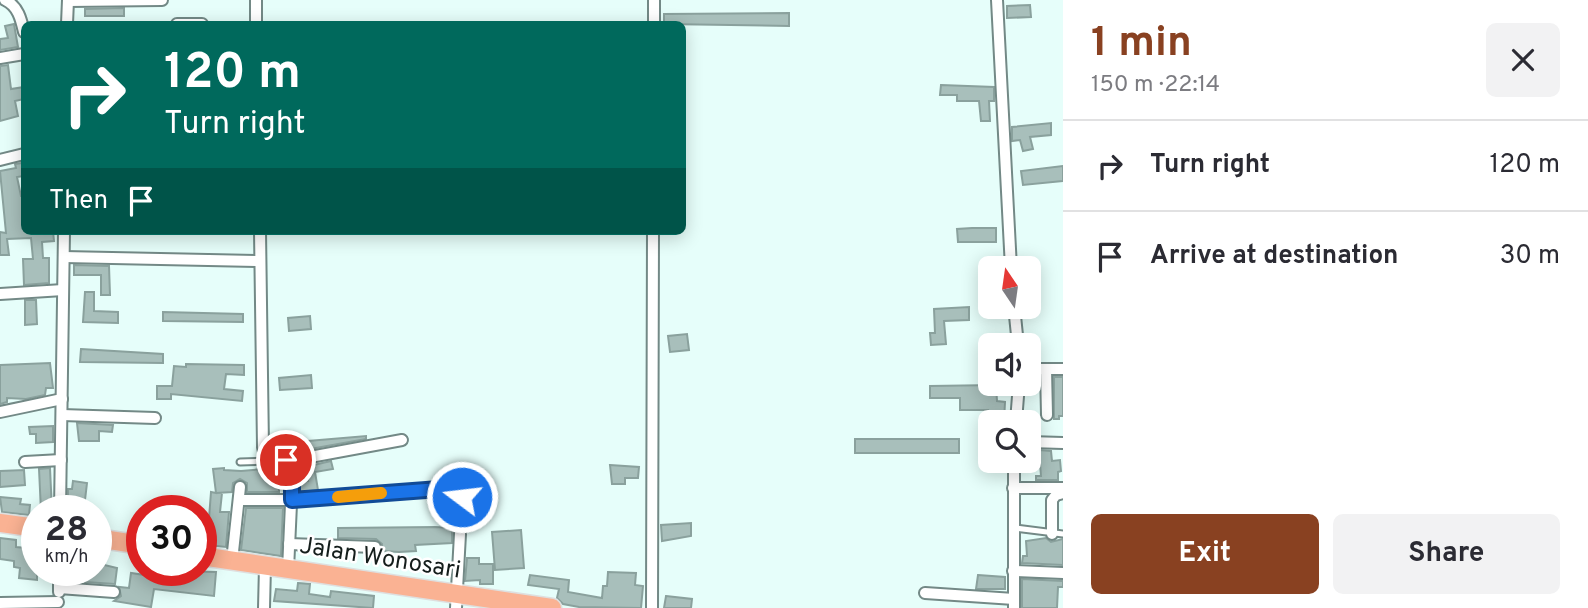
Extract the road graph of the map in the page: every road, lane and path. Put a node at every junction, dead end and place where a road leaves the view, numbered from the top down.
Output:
1 (5, 0) edge
2 (162, 0) edge
3 (256, 0) edge
4 (654, 0) edge
5 (997, 0) edge
6 (68, 1) edge
7 (21, 21) edge
8 (67, 21) edge
9 (257, 21) edge
10 (654, 21) edge
11 (21, 54) edge
12 (0, 58) edge
13 (21, 155) edge
14 (0, 160) edge
15 (64, 235) edge
16 (260, 235) edge
17 (653, 235) edge
18 (1010, 256) edge
19 (64, 257) junction
20 (260, 261) junction
21 (63, 290) junction
22 (0, 294) edge
23 (1041, 369) edge
24 (1046, 369) junction
25 (1063, 369) edge
26 (62, 399) junction
27 (0, 412) edge
28 (62, 415) junction
29 (1047, 415) dead end
30 (155, 418) dead end
31 (402, 440) dead end
32 (1041, 442) edge
33 (1063, 443) edge
34 (61, 460) junction
35 (266, 461) junction
36 (25, 462) dead end
37 (240, 462) dead end
38 (288, 464) junction
39 (1014, 473) edge
40 (240, 487) dead end
41 (1013, 488) junction
42 (1063, 488) edge
43 (1063, 493) edge
44 (60, 495) edge
45 (239, 500) junction
46 (292, 500) junction
47 (0, 523) edge
48 (21, 526) edge
49 (1014, 528) junction
50 (1057, 534) edge
51 (289, 544) junction
52 (375, 547) dead end
53 (217, 559) edge
54 (232, 561) junction
55 (264, 566) junction
56 (288, 570) junction
57 (1013, 571) junction
58 (1063, 573) edge
59 (59, 588) joint
60 (114, 592) dead end
61 (925, 593) dead end
62 (456, 602) edge
63 (0, 603) edge
64 (1014, 603) edge
65 (58, 605) edge
66 (264, 608) edge
67 (552, 608) edge
68 (652, 608) edge

1 - 7 street
2 - 6 street
3 - 9 street
4 - 10 street
5 - 18 street
6 - 8 street
11 - 12 street
13 - 14 street
15 - 19 street
16 - 20 street
17 - 68 street
19 - 20 street
19 - 21 street
20 - 35 street
21 - 22 street
21 - 26 street
23 - 24 street
24 - 25 street
24 - 29 street
26 - 27 street
26 - 28 street
28 - 30 street
28 - 34 street
31 - 38 street
32 - 33 street
34 - 36 street
34 - 44 street
35 - 37 lane
35 - 38 street
38 - 46 street
39 - 41 street
40 - 45 street
41 - 42 street
41 - 49 street
43 - 50 street
45 - 46 street
45 - 54 street
46 - 51 street
46 - 62 street
47 - 48 highway
49 - 50 lane
49 - 57 street
51 - 52 street
51 - 56 street
53 - 54 highway, Jalan Wonosari
54 - 55 highway, Jalan Wonosari
55 - 56 highway, Jalan Wonosari
55 - 66 street
56 - 62 highway, Jalan Wonosari
57 - 58 street
57 - 64 street
59 - 60 street
59 - 65 street
61 - 64 street
62 - 67 highway, Jalan Wonosari
63 - 65 street

